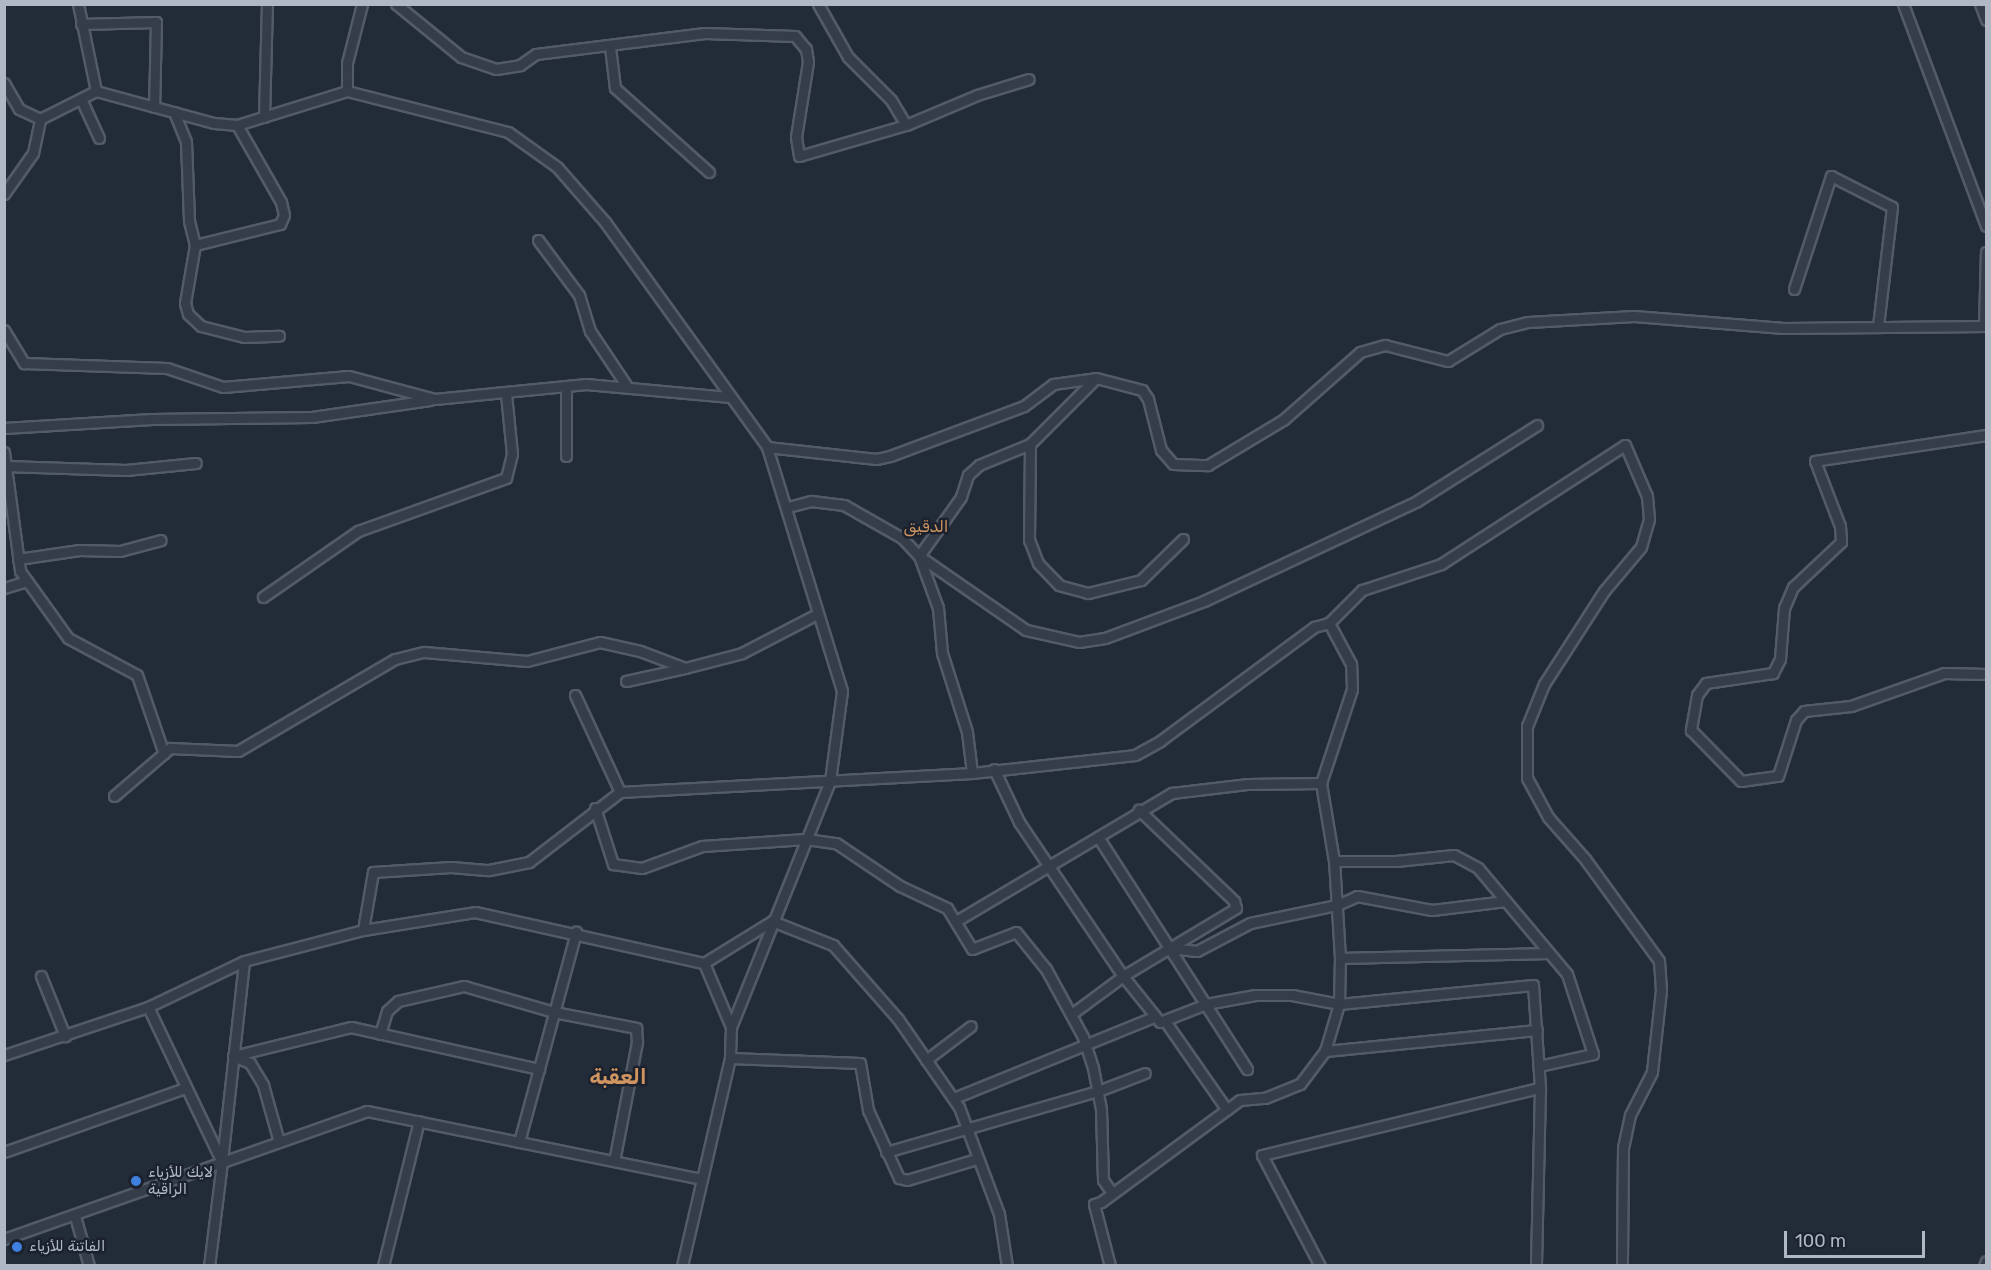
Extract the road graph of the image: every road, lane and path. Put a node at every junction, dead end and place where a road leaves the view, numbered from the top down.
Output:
1 (78, 4) edge
2 (267, 4) edge
3 (362, 4) edge
4 (396, 4) edge
5 (818, 4) edge
6 (1903, 4) edge
7 (1980, 4) edge
8 (1986, 21) edge
9 (81, 24) junction
10 (610, 47) junction
11 (1029, 79) dead end
12 (4, 83) edge
13 (96, 91) junction
14 (347, 91) junction
15 (81, 99) junction
16 (154, 107) junction
17 (174, 112) junction
18 (264, 117) junction
19 (40, 119) junction
20 (237, 125) junction
21 (906, 125) junction
22 (99, 138) dead end
23 (709, 172) dead end
24 (4, 194) edge
25 (1986, 225) edge
26 (538, 240) dead end
27 (195, 245) junction
28 (1986, 252) edge
29 (1794, 289) dead end
30 (1985, 326) edge
31 (1878, 327) junction
32 (4, 330) edge
33 (279, 336) dead end
34 (1095, 378) junction
35 (626, 385) junction
36 (566, 387) junction
37 (506, 394) junction
38 (730, 397) junction
39 (435, 399) junction
40 (1537, 425) dead end
41 (4, 428) edge
42 (1986, 435) edge
43 (1030, 444) junction
44 (767, 447) junction
45 (4, 452) edge
46 (566, 456) dead end
47 (196, 464) dead end
48 (6, 466) edge
49 (788, 507) junction
50 (1183, 539) dead end
51 (161, 540) dead end
52 (919, 556) junction
53 (18, 560) junction
54 (27, 581) junction
55 (4, 588) edge
56 (263, 597) dead end
57 (817, 614) junction
58 (1329, 622) junction
59 (685, 668) junction
60 (1986, 674) edge
61 (626, 681) dead end
62 (575, 695) dead end
63 (164, 754) junction
64 (994, 769) junction
65 (972, 773) junction
66 (830, 781) junction
67 (1321, 783) junction
68 (620, 792) junction
69 (114, 796) dead end
70 (595, 808) junction
71 (1139, 810) junction
72 (1098, 837) junction
73 (806, 839) junction
74 (1334, 861) junction
75 (1048, 865) junction
76 (1505, 902) junction
77 (1337, 905) junction
78 (772, 921) junction
79 (956, 921) junction
80 (363, 930) junction
81 (576, 932) junction
82 (1168, 948) junction
83 (1549, 953) junction
84 (1340, 958) junction
85 (244, 960) junction
86 (704, 963) junction
87 (40, 976) dead end
88 (1123, 976) junction
89 (1206, 1004) junction
90 (1339, 1004) junction
91 (148, 1007) junction
92 (554, 1012) junction
93 (1073, 1013) junction
94 (1153, 1017) junction
95 (1165, 1021) junction
96 (971, 1026) dead end
97 (731, 1027) junction
98 (1537, 1030) junction
99 (380, 1034) junction
100 (65, 1036) junction
101 (1085, 1045) junction
102 (1325, 1052) junction
103 (4, 1055) edge
104 (233, 1056) junction
105 (730, 1058) junction
106 (926, 1060) junction
107 (1539, 1066) junction
108 (538, 1069) junction
109 (1247, 1069) dead end
110 (1144, 1073) dead end
111 (185, 1088) junction
112 (1540, 1088) junction
113 (1098, 1091) junction
114 (954, 1098) junction
115 (1227, 1110) junction
116 (419, 1121) junction
117 (964, 1127) junction
118 (279, 1142) junction
119 (519, 1142) junction
120 (4, 1152) edge
121 (886, 1152) junction
122 (976, 1159) junction
123 (614, 1161) junction
124 (222, 1162) junction
125 (700, 1179) junction
126 (1113, 1193) junction
127 (75, 1216) junction
128 (4, 1239) edge
129 (1986, 1261) edge
130 (89, 1266) edge
131 (209, 1266) edge
132 (383, 1266) edge
133 (682, 1266) edge
134 (1006, 1266) edge
135 (1110, 1266) edge
136 (1320, 1266) edge
137 (1536, 1266) edge
138 (1622, 1266) edge
139 (1984, 1266) edge

1 - 9 street
2 - 18 street
3 - 14 street
4 - 10 street
5 - 21 street
6 - 25 street
7 - 8 street
9 - 13 street
9 - 16 street
10 - 21 street
10 - 23 street
11 - 21 street
12 - 19 street
13 - 15 street
13 - 16 street
14 - 18 street
14 - 38 street
15 - 19 street
15 - 22 street
16 - 17 street
17 - 20 street
17 - 27 street
18 - 20 street
19 - 24 street
20 - 27 street
26 - 35 street
27 - 33 street
28 - 30 street
29 - 31 street
30 - 31 street
31 - 34 street
32 - 39 street
34 - 43 street
34 - 44 street
35 - 36 street
35 - 38 street
36 - 37 street
36 - 46 street
37 - 39 street
37 - 56 street
38 - 44 street
39 - 41 street
40 - 52 street
42 - 60 street
43 - 50 street
43 - 52 street
44 - 49 street
45 - 48 street
47 - 48 street
48 - 53 street
49 - 52 street
49 - 57 street
51 - 53 street
52 - 65 street
53 - 54 street
54 - 55 street
54 - 63 street
57 - 59 street
57 - 66 street
58 - 64 street
58 - 67 street
58 - 138 street
59 - 61 street
59 - 63 street
62 - 68 street
63 - 69 street
64 - 65 street
64 - 75 street
65 - 66 street
66 - 68 street
66 - 73 street
67 - 71 street
67 - 74 street
68 - 70 street
70 - 73 street
70 - 80 street
71 - 72 street
71 - 82 street
72 - 75 street
72 - 82 street
73 - 78 street
73 - 79 street
74 - 76 street
74 - 77 street
75 - 79 street
75 - 88 street
76 - 77 street
76 - 83 street
77 - 82 street
77 - 84 street
78 - 86 street
78 - 97 street
78 - 106 street
79 - 93 street
80 - 81 street
80 - 85 street
81 - 86 street
81 - 92 street
82 - 88 street
82 - 89 street
83 - 84 street
83 - 107 street
84 - 90 street
85 - 91 street
85 - 104 street
86 - 97 street
87 - 100 street
88 - 93 street
88 - 94 street
89 - 90 street
89 - 95 street
89 - 109 street
90 - 98 street
90 - 102 street
91 - 100 street
91 - 111 street
92 - 99 street
92 - 108 street
92 - 123 street
93 - 101 street
94 - 95 street
94 - 101 street
95 - 115 street
96 - 106 street
97 - 105 street
98 - 102 street
98 - 107 street
99 - 104 street
99 - 108 street
100 - 103 street
101 - 113 street
101 - 114 street
102 - 115 street
104 - 118 street
104 - 124 street
105 - 121 street
105 - 125 street
106 - 114 street
107 - 112 street
108 - 119 street
110 - 113 street
111 - 120 street
111 - 124 street
112 - 136 street
112 - 137 street
113 - 117 street
113 - 126 street
114 - 117 street
115 - 126 street
116 - 118 street
116 - 119 street
116 - 132 street
117 - 121 street
117 - 122 street
118 - 124 street
119 - 123 street
121 - 122 street
122 - 134 street
123 - 125 street
124 - 127 street
124 - 131 street
125 - 133 street
126 - 135 street
127 - 128 street
127 - 130 street
129 - 139 street

